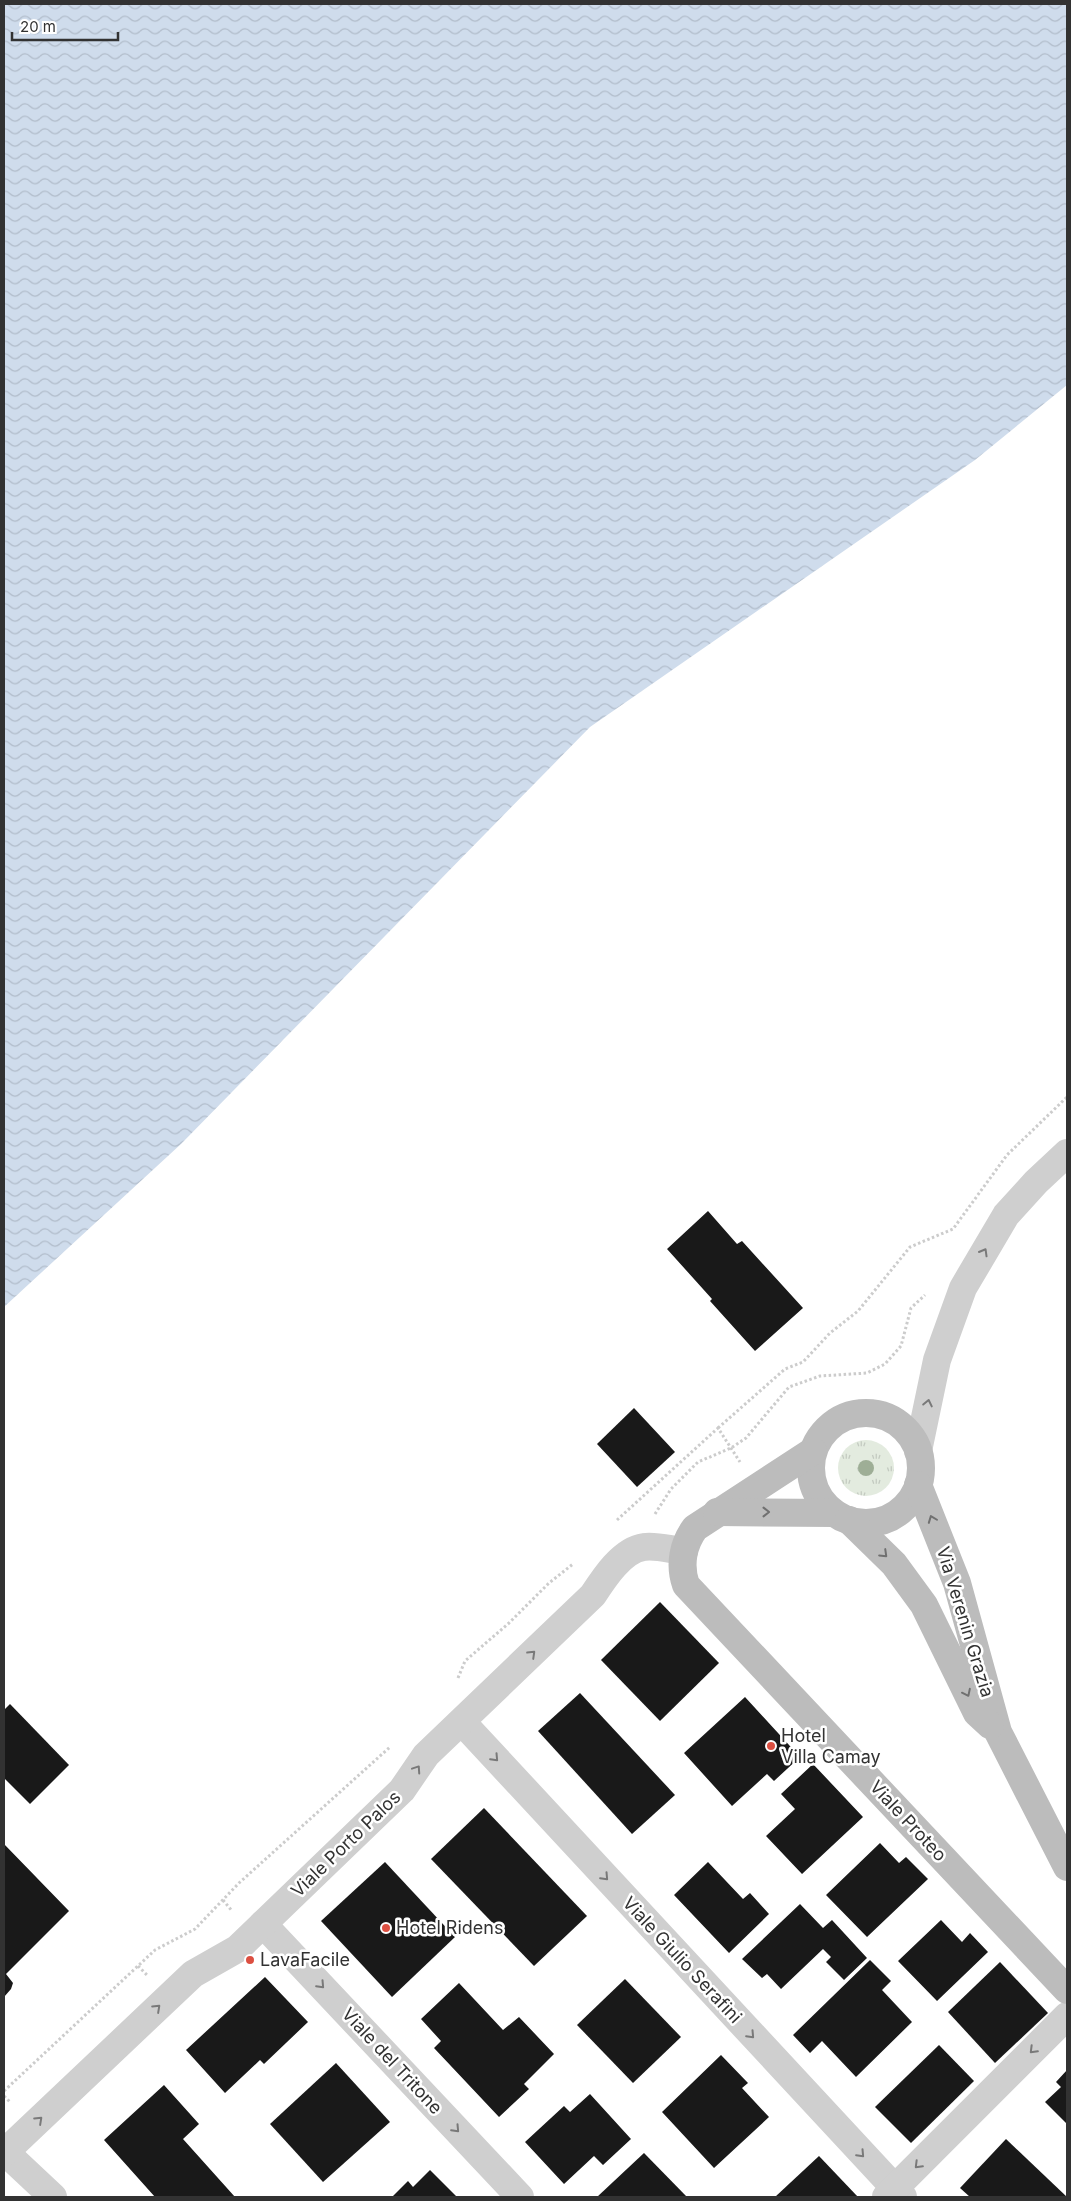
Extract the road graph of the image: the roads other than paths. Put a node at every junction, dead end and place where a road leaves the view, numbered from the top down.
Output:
1 (1067, 1153) edge
2 (813, 1451) junction
3 (918, 1451) junction
4 (918, 1485) junction
5 (717, 1512) junction
6 (841, 1517) junction
7 (684, 1551) junction
8 (462, 1722) junction
9 (998, 1732) junction
10 (1067, 1868) edge
11 (263, 1924) junction
12 (1067, 1990) edge
13 (1067, 2016) edge
14 (4, 2153) edge
15 (894, 2195) edge
16 (53, 2197) edge
17 (520, 2197) edge

3 -> 1 street
2 - 3 street
2 - 5 street, Viale Proteo
2 - 6 street
3 - 4 street
4 - 6 street
9 -> 4 street, Via Verenin Grazia
5 -> 6 street
5 - 7 street, Viale Proteo
6 -> 9 street, Via Verenin Grazia
8 -> 7 street, Viale Porto Palos
7 - 12 street, Viale Proteo
11 -> 8 street, Viale Porto Palos
8 -> 15 street, Viale Giulio Serafini
9 - 10 street, Via Verenin Grazia
14 -> 11 street, Viale Porto Palos
11 -> 17 street, Viale del Tritone
13 -> 15 street
14 - 16 street

